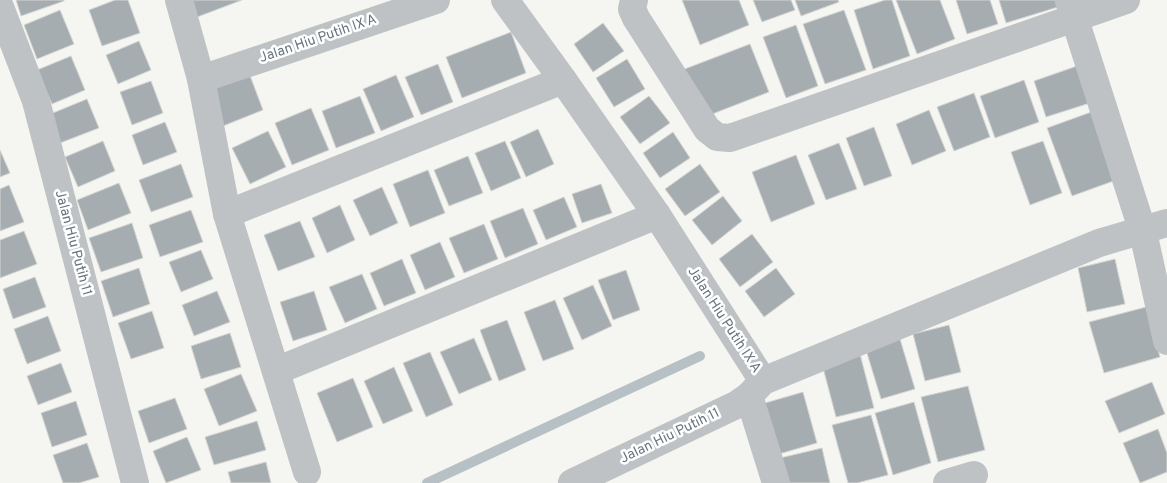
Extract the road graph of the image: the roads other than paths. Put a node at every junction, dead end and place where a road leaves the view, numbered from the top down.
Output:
1 (179, 0) edge
2 (436, 0) edge
3 (505, 0) edge
4 (634, 0) edge
5 (1126, 0) edge
6 (0, 7) edge
7 (1071, 9) edge
8 (201, 79) junction
9 (564, 80) junction
10 (227, 214) junction
11 (657, 215) junction
12 (1155, 228) edge
13 (1167, 341) edge
14 (276, 371) junction
15 (756, 389) junction
16 (307, 472) dead end
17 (974, 475) dead end
18 (135, 483) edge
19 (572, 483) edge
20 (776, 483) edge
21 (947, 483) edge

1 - 8 street
2 - 8 street, Jalan Hiu Putih IX A
3 - 9 street, Jalan Hiu Putih IX A
4 - 7 street
5 - 7 street
6 - 18 street, Jalan Hiu Putih 11
7 - 12 street
8 - 10 street
9 - 10 street
9 - 11 street, Jalan Hiu Putih IX A
10 - 14 street
11 - 14 street
11 - 15 street, Jalan Hiu Putih IX A
12 - 13 street
12 - 15 street, Jalan Hiu Putih IX A
14 - 16 street
15 - 19 street, Jalan Hiu Putih 11
15 - 20 street
17 - 21 street

